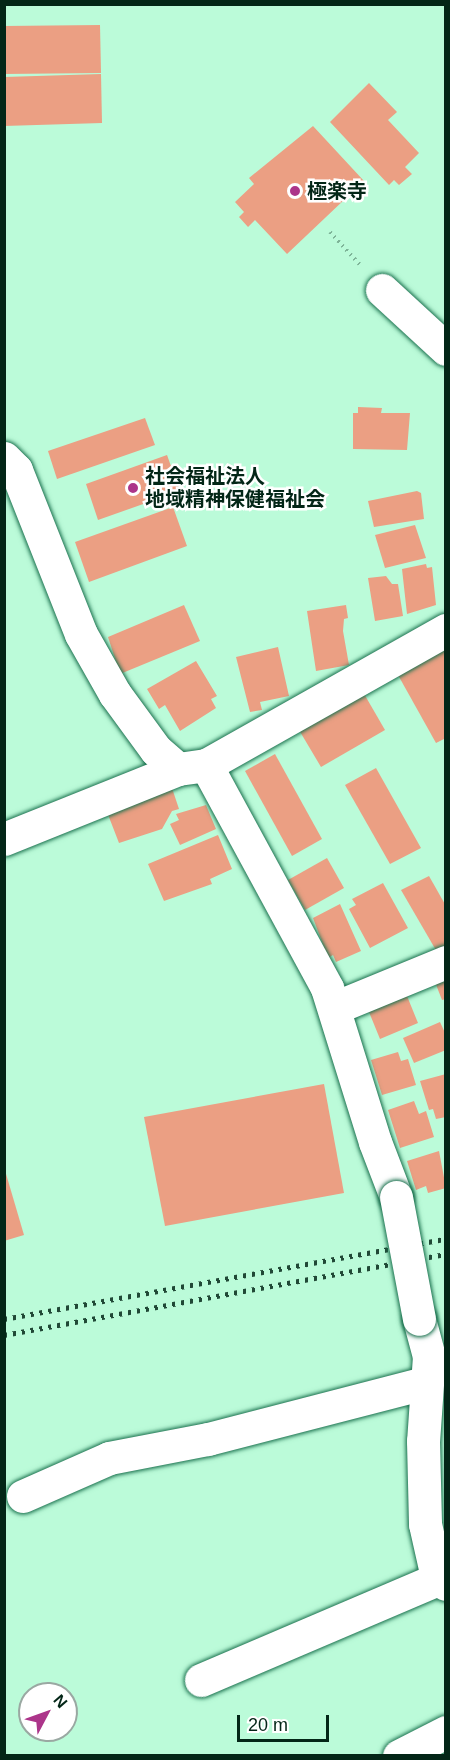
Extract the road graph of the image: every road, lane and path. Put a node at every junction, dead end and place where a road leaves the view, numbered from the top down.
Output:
1 (330, 232) dead end
2 (382, 290) joint
3 (446, 349) edge
4 (4, 458) edge
5 (446, 630) edge
6 (192, 767) junction
7 (4, 839) edge
8 (446, 962) edge
9 (333, 1008) junction
10 (425, 1383) junction
11 (435, 1492) edge
12 (23, 1496) dead end
13 (443, 1581) edge
14 (201, 1680) dead end
15 (446, 1732) edge
16 (399, 1755) edge

1 - 2 path
2 - 3 street
4 - 6 street
5 - 6 street
6 - 7 street
6 - 9 street
8 - 9 street
9 - 10 street, bridge
10 - 11 street
10 - 12 street
11 - 13 street
13 - 14 street
15 - 16 street

